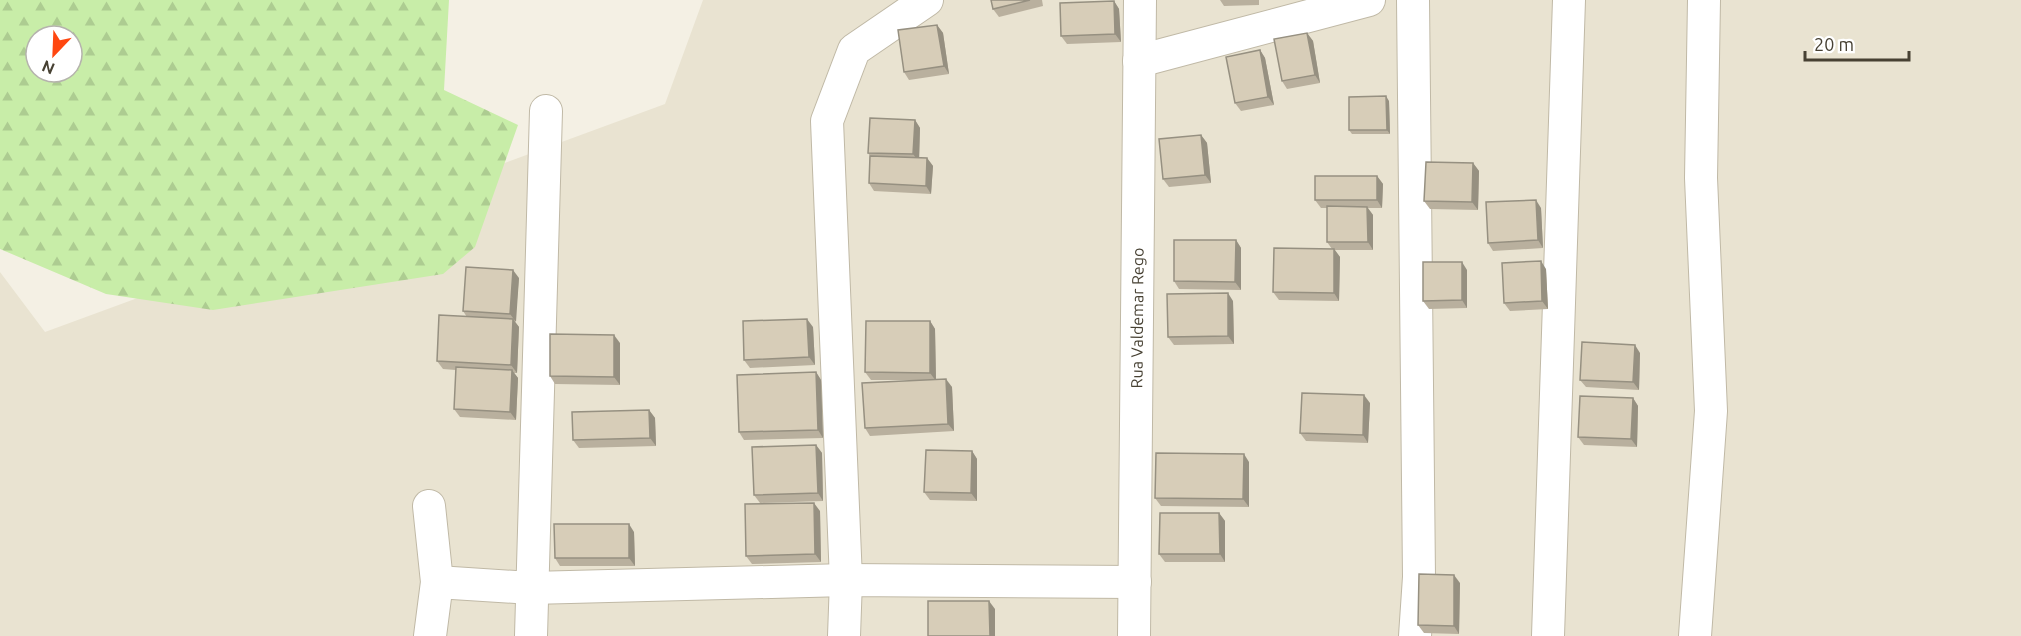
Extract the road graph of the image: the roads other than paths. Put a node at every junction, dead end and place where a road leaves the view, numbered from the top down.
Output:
1 (927, 0) edge
2 (1140, 0) edge
3 (1369, 0) edge
4 (1413, 0) edge
5 (1569, 0) edge
6 (1704, 0) edge
7 (1139, 61) junction
8 (546, 111) dead end
9 (429, 506) dead end
10 (846, 580) junction
11 (437, 582) junction
12 (1135, 582) junction
13 (531, 588) junction
14 (430, 636) edge
15 (531, 636) edge
16 (844, 636) edge
17 (1134, 636) edge
18 (1415, 636) edge
19 (1548, 636) edge
20 (1695, 636) edge

1 - 10 street
2 - 7 street, Rua Valdemar Rego
3 - 7 street
4 - 18 street
5 - 19 street
6 - 20 street
7 - 12 street, Rua Valdemar Rego
8 - 13 street
9 - 11 street
10 - 12 street
10 - 13 street
10 - 16 street
11 - 13 street
11 - 14 street
12 - 17 street, Rua Valdemar Rego
13 - 15 street

